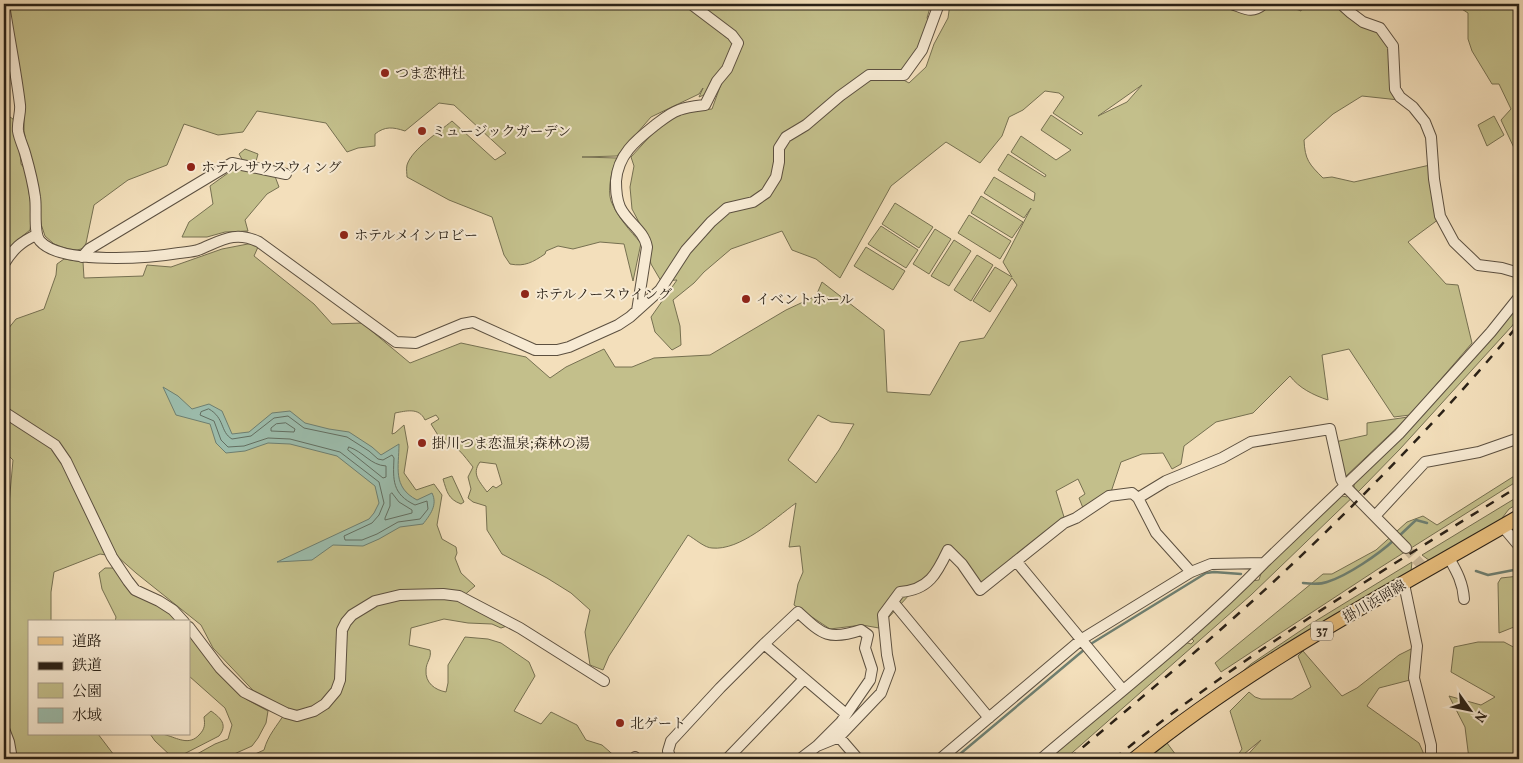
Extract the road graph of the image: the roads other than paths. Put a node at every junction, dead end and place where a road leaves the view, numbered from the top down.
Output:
1 (4, 4) edge
2 (691, 4) edge
3 (939, 4) edge
4 (1232, 4) edge
5 (1264, 4) edge
6 (1342, 4) edge
7 (286, 174) dead end
8 (36, 235) junction
9 (82, 257) junction
10 (4, 264) edge
11 (1519, 273) edge
12 (1519, 297) edge
13 (637, 311) junction
14 (4, 412) edge
15 (1519, 438) edge
16 (1345, 486) junction
17 (1138, 498) junction
18 (1375, 516) junction
19 (1519, 518) edge
20 (1503, 527) junction
21 (1404, 545) tunnel mouth
22 (1519, 546) edge
23 (1449, 558) junction
24 (1016, 561) junction
25 (1261, 566) junction
26 (1191, 572) junction
27 (1404, 584) junction
28 (1464, 600) dead end
29 (893, 602) junction
30 (182, 620) edge
31 (190, 628) edge
32 (1082, 639) junction
33 (764, 644) junction
34 (804, 679) junction
35 (604, 681) dead end
36 (1123, 690) junction
37 (846, 714) junction
38 (989, 718) junction
39 (4, 729) edge
40 (839, 737) junction
41 (818, 746) junction
42 (12, 759) edge
43 (671, 759) edge
44 (727, 759) edge
45 (800, 759) edge
46 (858, 759) edge
47 (940, 759) edge
48 (1041, 759) edge
49 (1135, 759) edge
50 (1432, 759) edge

1 - 8 street
2 - 13 street
3 - 13 street
4 - 5 street
6 - 11 street
7 - 9 street
8 - 9 street
8 - 10 street
9 - 13 street
12 - 16 street
14 - 30 street
15 - 18 street
16 - 17 street
16 - 18 street
16 - 25 street
17 - 24 street
17 - 26 street
18 - 21 street
19 - 20 main road, 掛川浜岡線 / 37
20 - 22 street
20 - 23 main road, 掛川浜岡線 / 37
23 - 27 main road, 掛川浜岡線 / 37
23 - 28 street
24 - 29 street
24 - 32 street
25 - 26 street
25 - 36 street
26 - 32 street
27 - 49 main road, 掛川浜岡線 / 37
27 - 50 street
29 - 38 street
29 - 40 street
31 - 35 street
32 - 36 street
32 - 38 street
33 - 34 street
33 - 37 street
33 - 43 street
34 - 37 street
34 - 44 street
36 - 48 street
37 - 41 street
38 - 47 street
39 - 42 street
40 - 41 street
40 - 46 street
41 - 45 street

